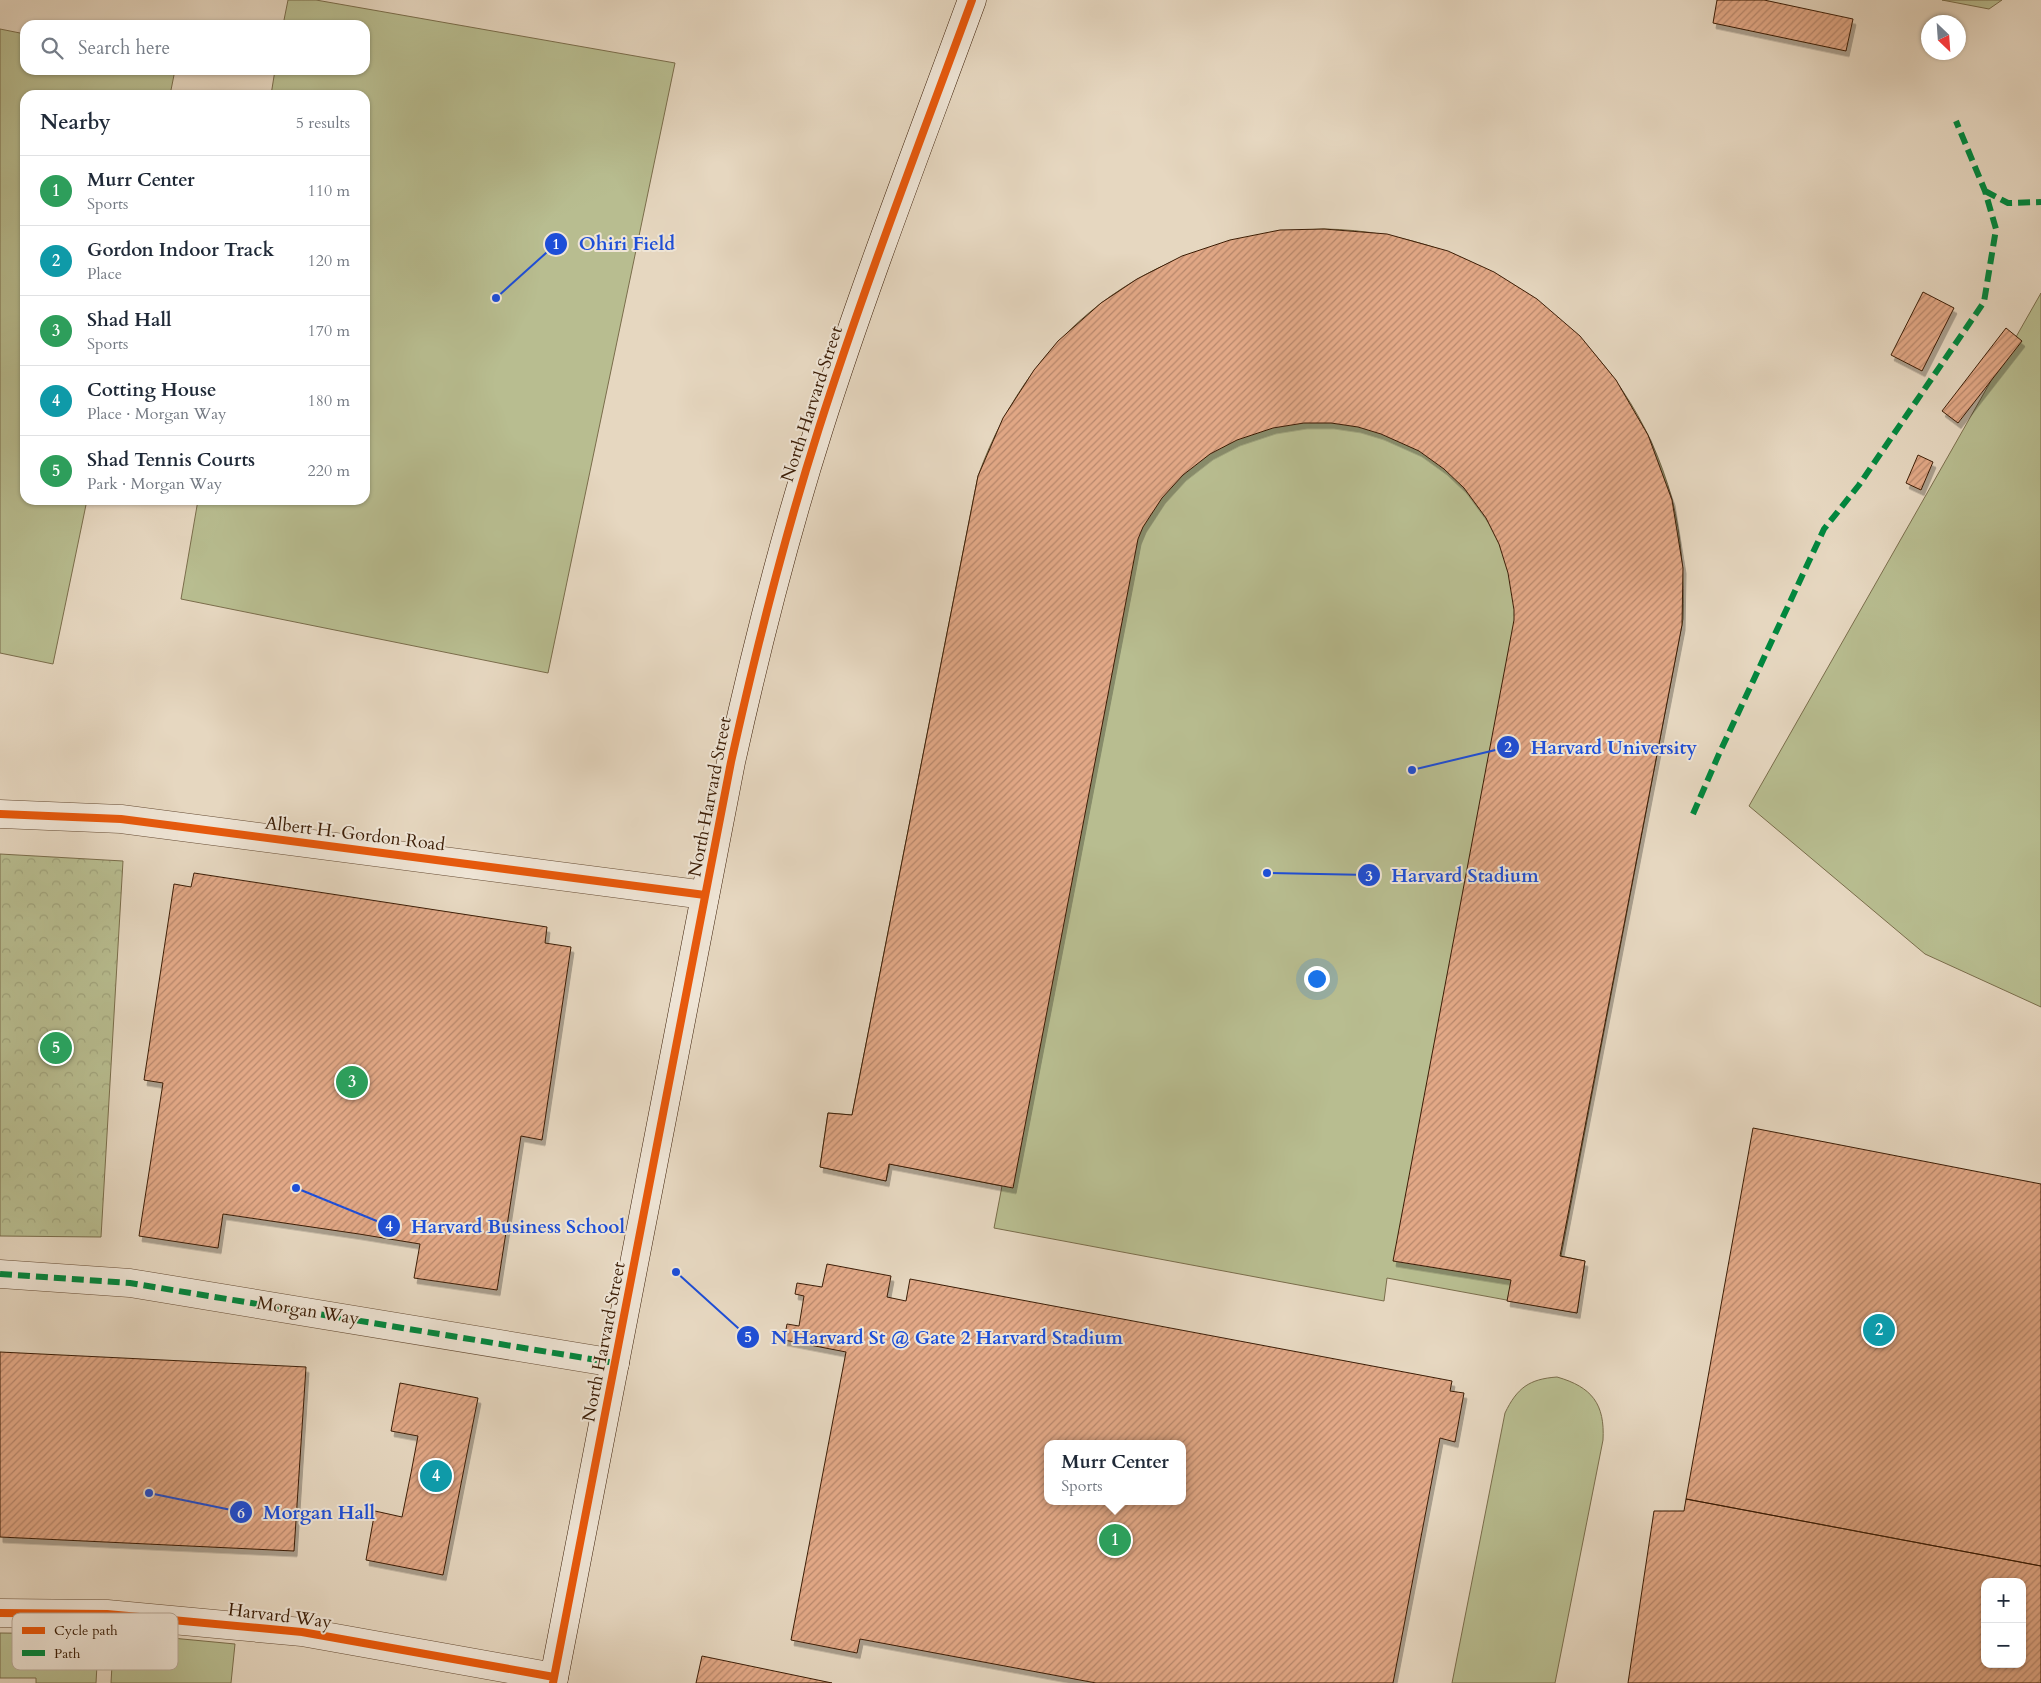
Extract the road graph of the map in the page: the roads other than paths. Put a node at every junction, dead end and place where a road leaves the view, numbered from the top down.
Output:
1 (972, 0) edge
2 (0, 814) edge
3 (705, 895) junction
4 (0, 1274) edge
5 (615, 1363) junction
6 (178, 1621) edge
7 (553, 1680) edge

1 - 3 street, North Harvard Street
2 - 3 street, Albert H. Gordon Road
3 - 5 street, North Harvard Street
4 - 5 street, Morgan Way
5 - 7 street, North Harvard Street
6 - 7 street, Harvard Way

